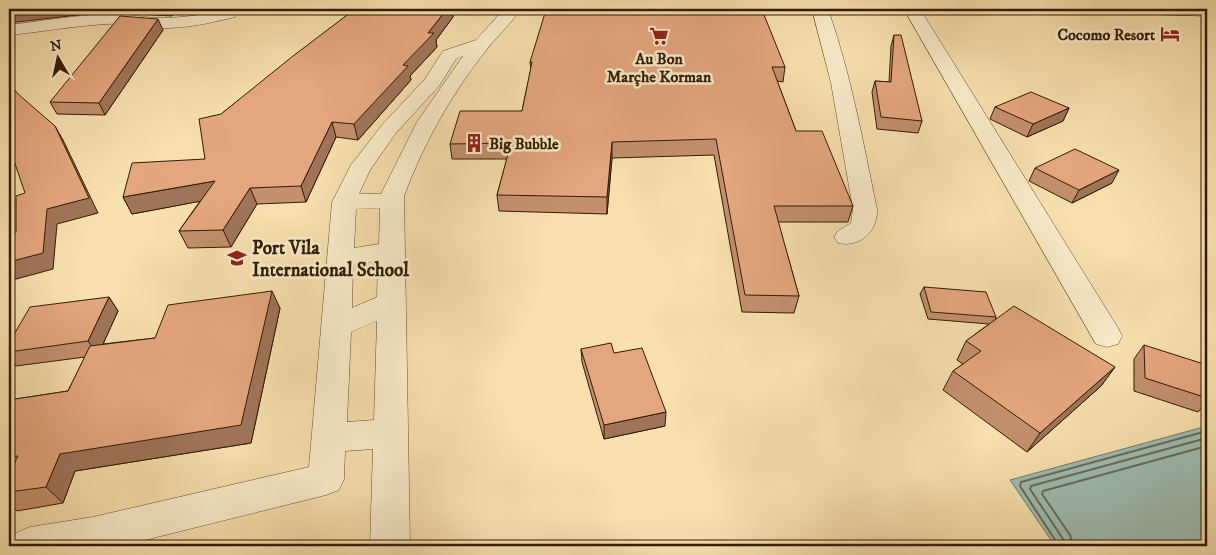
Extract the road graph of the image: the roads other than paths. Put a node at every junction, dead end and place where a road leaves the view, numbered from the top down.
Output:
1 (512, 9) edge
2 (820, 9) edge
3 (912, 9) edge
4 (1144, 9) edge
5 (1207, 11) edge
6 (229, 14) dead end
7 (16, 29) edge
8 (484, 43) junction
9 (380, 141) junction
10 (416, 144) junction
11 (392, 201) junction
12 (344, 202) junction
13 (847, 236) dead end
14 (391, 250) junction
15 (339, 259) junction
16 (391, 303) junction
17 (336, 326) junction
18 (1107, 336) dead end
19 (391, 432) junction
20 (330, 438) junction
21 (30, 546) edge
22 (390, 546) edge

1 - 8 street
2 - 13 street
3 - 18 street
4 - 5 street
6 - 7 street
8 - 9 street
8 - 10 street
9 - 10 street
9 - 12 street
10 - 11 street
11 - 12 street
11 - 14 street
12 - 15 street
14 - 15 street
14 - 16 street
15 - 17 street
16 - 17 street
16 - 19 street
17 - 20 street
19 - 20 street
19 - 22 street
20 - 21 street

